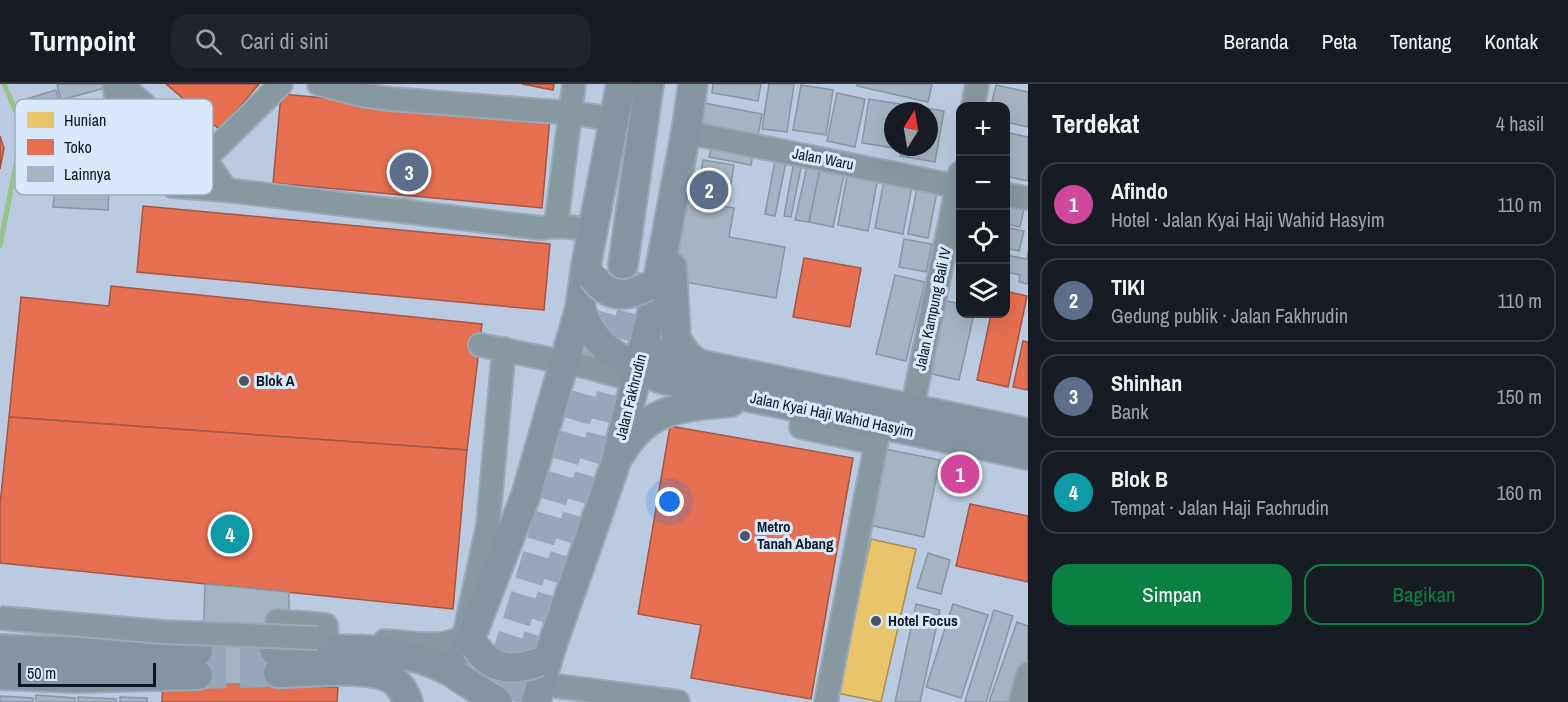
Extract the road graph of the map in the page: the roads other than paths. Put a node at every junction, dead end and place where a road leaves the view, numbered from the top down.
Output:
1 (114, 84) edge
2 (121, 84) edge
3 (281, 84) edge
4 (319, 84) edge
5 (574, 84) edge
6 (621, 84) edge
7 (650, 84) edge
8 (675, 84) edge
9 (693, 84) edge
10 (977, 84) edge
11 (441, 93) edge
12 (117, 99) edge
13 (138, 99) edge
14 (974, 102) edge
15 (571, 113) junction
16 (614, 119) junction
17 (686, 132) junction
18 (213, 151) edge
19 (213, 171) edge
20 (956, 181) edge
21 (213, 189) edge
22 (226, 190) junction
23 (1010, 196) edge
24 (1028, 198) edge
25 (956, 201) edge
26 (556, 225) junction
27 (592, 231) junction
28 (665, 234) junction
29 (590, 271) junction
30 (642, 276) junction
31 (580, 308) junction
32 (480, 345) dead end
33 (504, 349) junction
34 (565, 363) junction
35 (698, 364) junction
36 (638, 366) junction
37 (760, 400) junction
38 (912, 410) junction
39 (1028, 433) edge
40 (862, 436) junction
41 (1028, 455) edge
42 (615, 465) junction
43 (500, 528) junction
44 (79, 614) dead end
45 (0, 618) edge
46 (277, 621) dead end
47 (324, 641) junction
48 (473, 641) junction
49 (0, 649) edge
50 (55, 650) junction
51 (448, 671) junction
52 (1028, 674) edge
53 (0, 675) edge
54 (541, 676) edge
55 (408, 702) edge
56 (498, 702) edge
57 (678, 702) edge
58 (826, 702) edge
59 (1020, 702) edge

1 - 12 street
2 - 13 street
3 - 18 street
4 - 11 street
5 - 15 street
6 - 16 main road
7 - 30 main road, Jalan Fakhrudin
8 - 30 main road, Jalan Fakhrudin
9 - 17 main road, Jalan Fakhrudin
10 - 14 street
11 - 15 street
15 - 16 street
15 - 26 street
16 - 27 main road
17 - 20 street, Jalan Waru
17 - 28 main road, Jalan Fakhrudin
19 - 22 street
21 - 22 street
22 - 26 street
23 - 24 street
25 - 38 street, Jalan Kampung Bali IV
26 - 27 street
27 - 29 main road
28 - 30 main road, Jalan Fakhrudin
28 - 35 main road
29 - 30 main road, bridge
29 - 31 main road
30 - 36 main road, Jalan Fakhrudin
31 - 34 main road
31 - 36 main road
32 - 33 street
33 - 34 street
33 - 43 street
34 - 36 street
34 - 43 main road
35 - 36 main road, Jalan Kyai Haji Wahid Hasyim
35 - 38 main road, Jalan Kyai Haji Wahid Hasyim
36 - 37 main road, Jalan Kyai Haji Wahid Hasyim
36 - 42 main road, Jalan Fakhrudin
37 - 40 main road, Jalan Kyai Haji Wahid Hasyim
37 - 42 main road
38 - 39 main road, Jalan Kyai Haji Wahid Hasyim
40 - 41 main road, Jalan Kyai Haji Wahid Hasyim
40 - 58 street
42 - 54 main road, Jalan Fakhrudin
43 - 47 street
43 - 48 main road
44 - 50 street
45 - 47 street, bridge
46 - 47 street
47 - 51 main road
47 - 55 main road
48 - 51 main road
48 - 54 main road, bridge
49 - 50 main road
50 - 53 main road
51 - 56 main road, bridge
52 - 59 street
54 - 57 street

